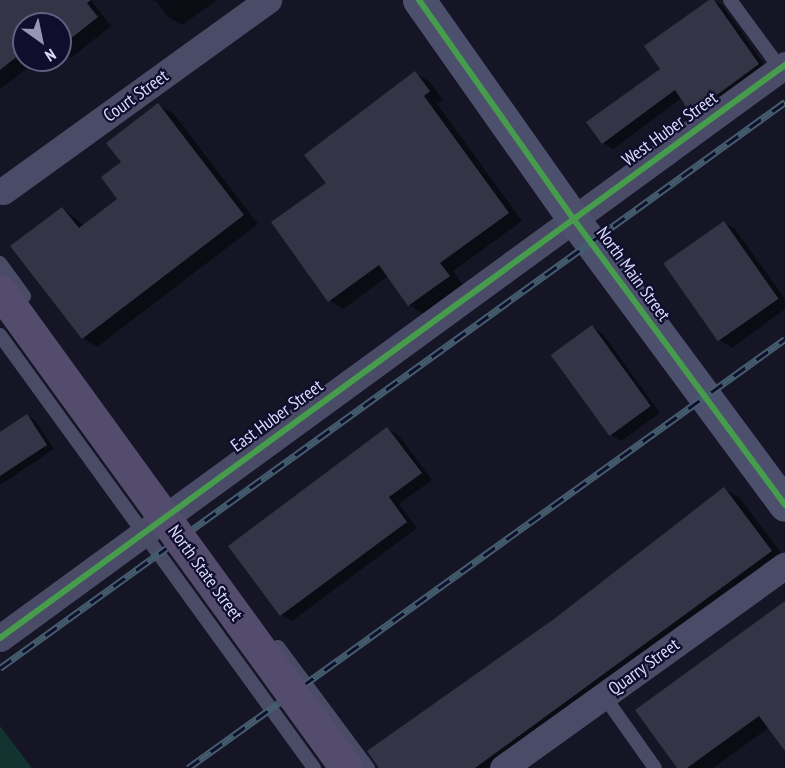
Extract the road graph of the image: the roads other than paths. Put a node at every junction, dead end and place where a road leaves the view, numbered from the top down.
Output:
1 (268, 0) edge
2 (419, 0) edge
3 (730, 0) edge
4 (783, 66) edge
5 (3, 192) dead end
6 (572, 218) junction
7 (0, 263) edge
8 (0, 291) edge
9 (30, 305) dead end
10 (0, 335) edge
11 (78, 373) dead end
12 (785, 505) edge
13 (175, 509) junction
14 (143, 533) junction
15 (785, 565) edge
16 (0, 638) edge
17 (604, 696) junction
18 (314, 768) edge
19 (346, 768) edge
20 (368, 768) edge
21 (503, 768) edge
22 (655, 768) edge

1 - 5 street, Court Street
2 - 6 street, North Main Street
3 - 4 lane
4 - 6 street, West Huber Street
6 - 12 street, North Main Street
6 - 13 street, East Huber Street
7 - 9 lane
8 - 19 main road, North State Street, bridge
10 - 14 lane
11 - 13 lane
13 - 14 street, East Huber Street
13 - 20 lane
14 - 16 street, East Huber Street
14 - 18 lane
15 - 17 street, Quarry Street
17 - 21 street, Quarry Street
17 - 22 lane

